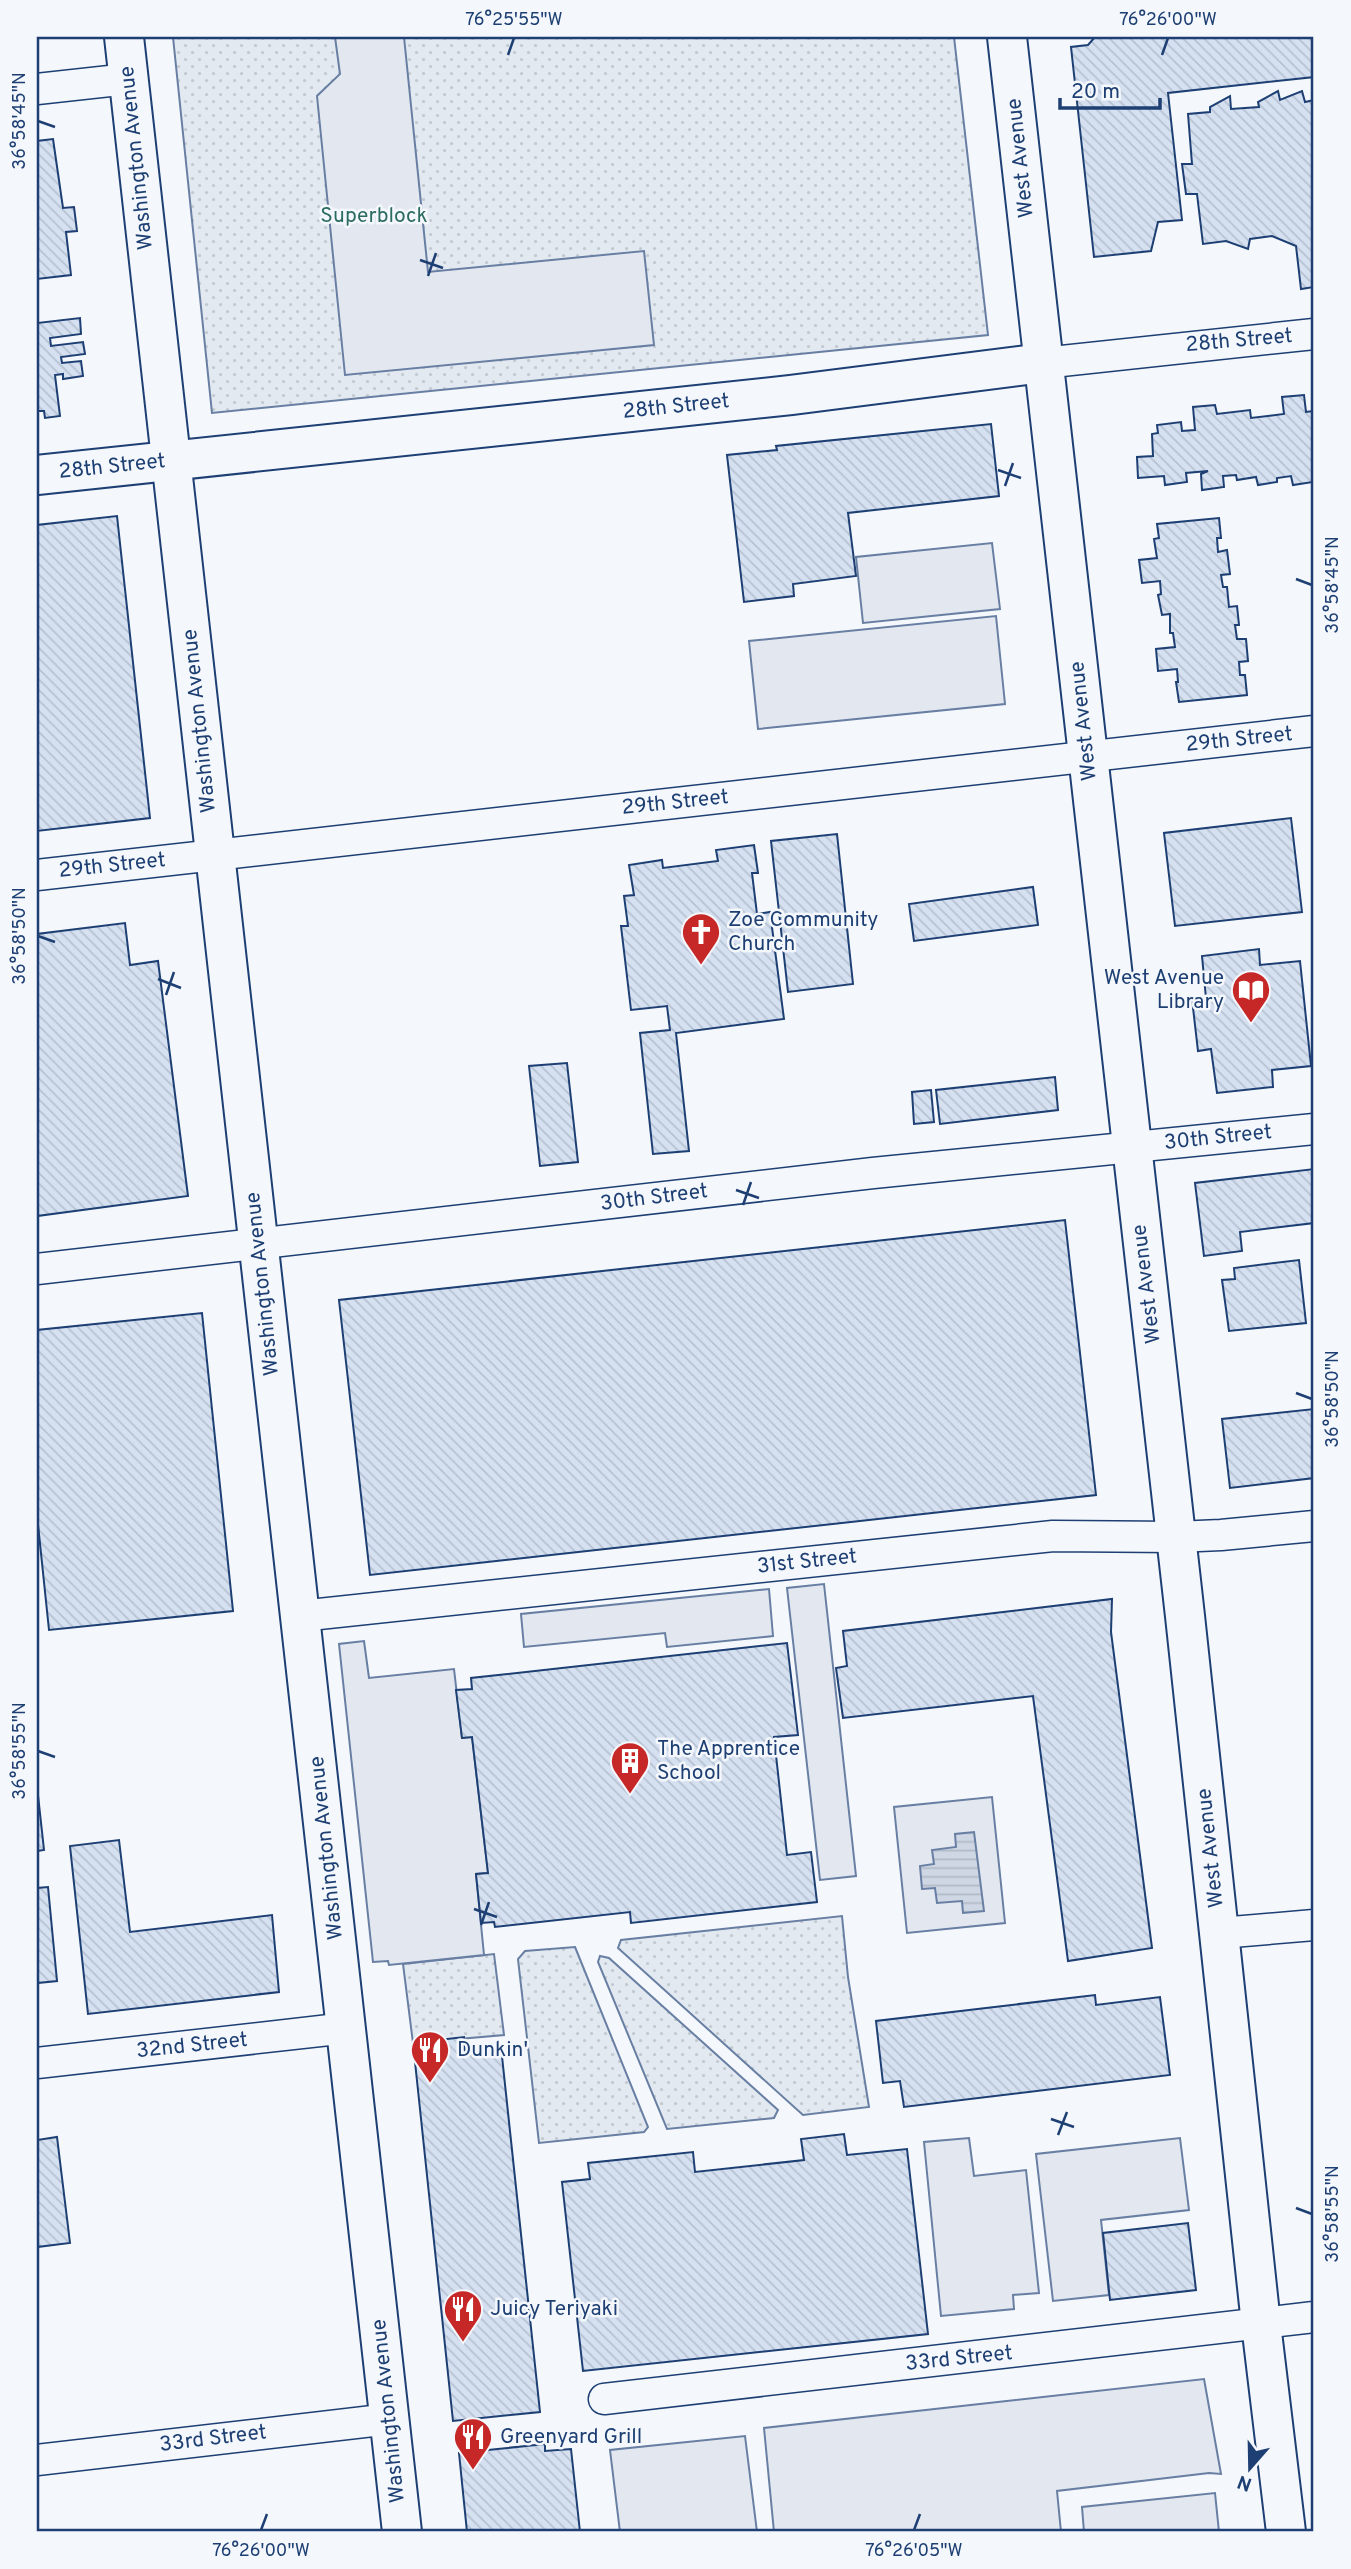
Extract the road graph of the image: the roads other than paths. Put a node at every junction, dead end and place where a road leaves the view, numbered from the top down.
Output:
1 (124, 37) edge
2 (1007, 37) edge
3 (128, 79) junction
4 (37, 89) edge
5 (1314, 334) edge
6 (1043, 363) junction
7 (171, 460) junction
8 (37, 475) edge
9 (1314, 731) edge
10 (1087, 756) junction
11 (215, 855) junction
12 (37, 875) edge
13 (1314, 1129) edge
14 (1131, 1147) junction
15 (259, 1244) junction
16 (37, 1269) edge
17 (1314, 1526) edge
18 (1176, 1537) junction
19 (300, 1616) junction
20 (1314, 1925) edge
21 (1220, 1933) junction
22 (347, 2028) junction
23 (37, 2063) edge
24 (1314, 2317) edge
25 (1261, 2324) junction
26 (604, 2399) dead end
27 (390, 2419) junction
28 (37, 2460) edge
29 (402, 2532) edge
30 (1286, 2532) edge

1 - 3 street, Washington Avenue
2 - 6 street, West Avenue
3 - 4 street
3 - 7 street, Washington Avenue
5 - 6 street, 28th Street
6 - 7 street, 28th Street
6 - 10 street, West Avenue
7 - 8 street, 28th Street
7 - 11 street, Washington Avenue
9 - 10 street, 29th Street
10 - 11 street, 29th Street
10 - 14 street, West Avenue
11 - 12 street, 29th Street
11 - 15 street, Washington Avenue
13 - 14 street, 30th Street
14 - 15 street, 30th Street
14 - 18 street, West Avenue
15 - 16 street, 30th Street
15 - 19 street, Washington Avenue
17 - 18 street, 31st Street
18 - 19 street, 31st Street
18 - 21 street, West Avenue
19 - 22 street, Washington Avenue
20 - 21 street
21 - 25 street, West Avenue
22 - 23 street, 32nd Street
22 - 27 street, Washington Avenue
24 - 25 street, 33rd Street
25 - 26 street, 33rd Street
25 - 30 street, West Avenue
27 - 28 street, 33rd Street
27 - 29 street, Washington Avenue

